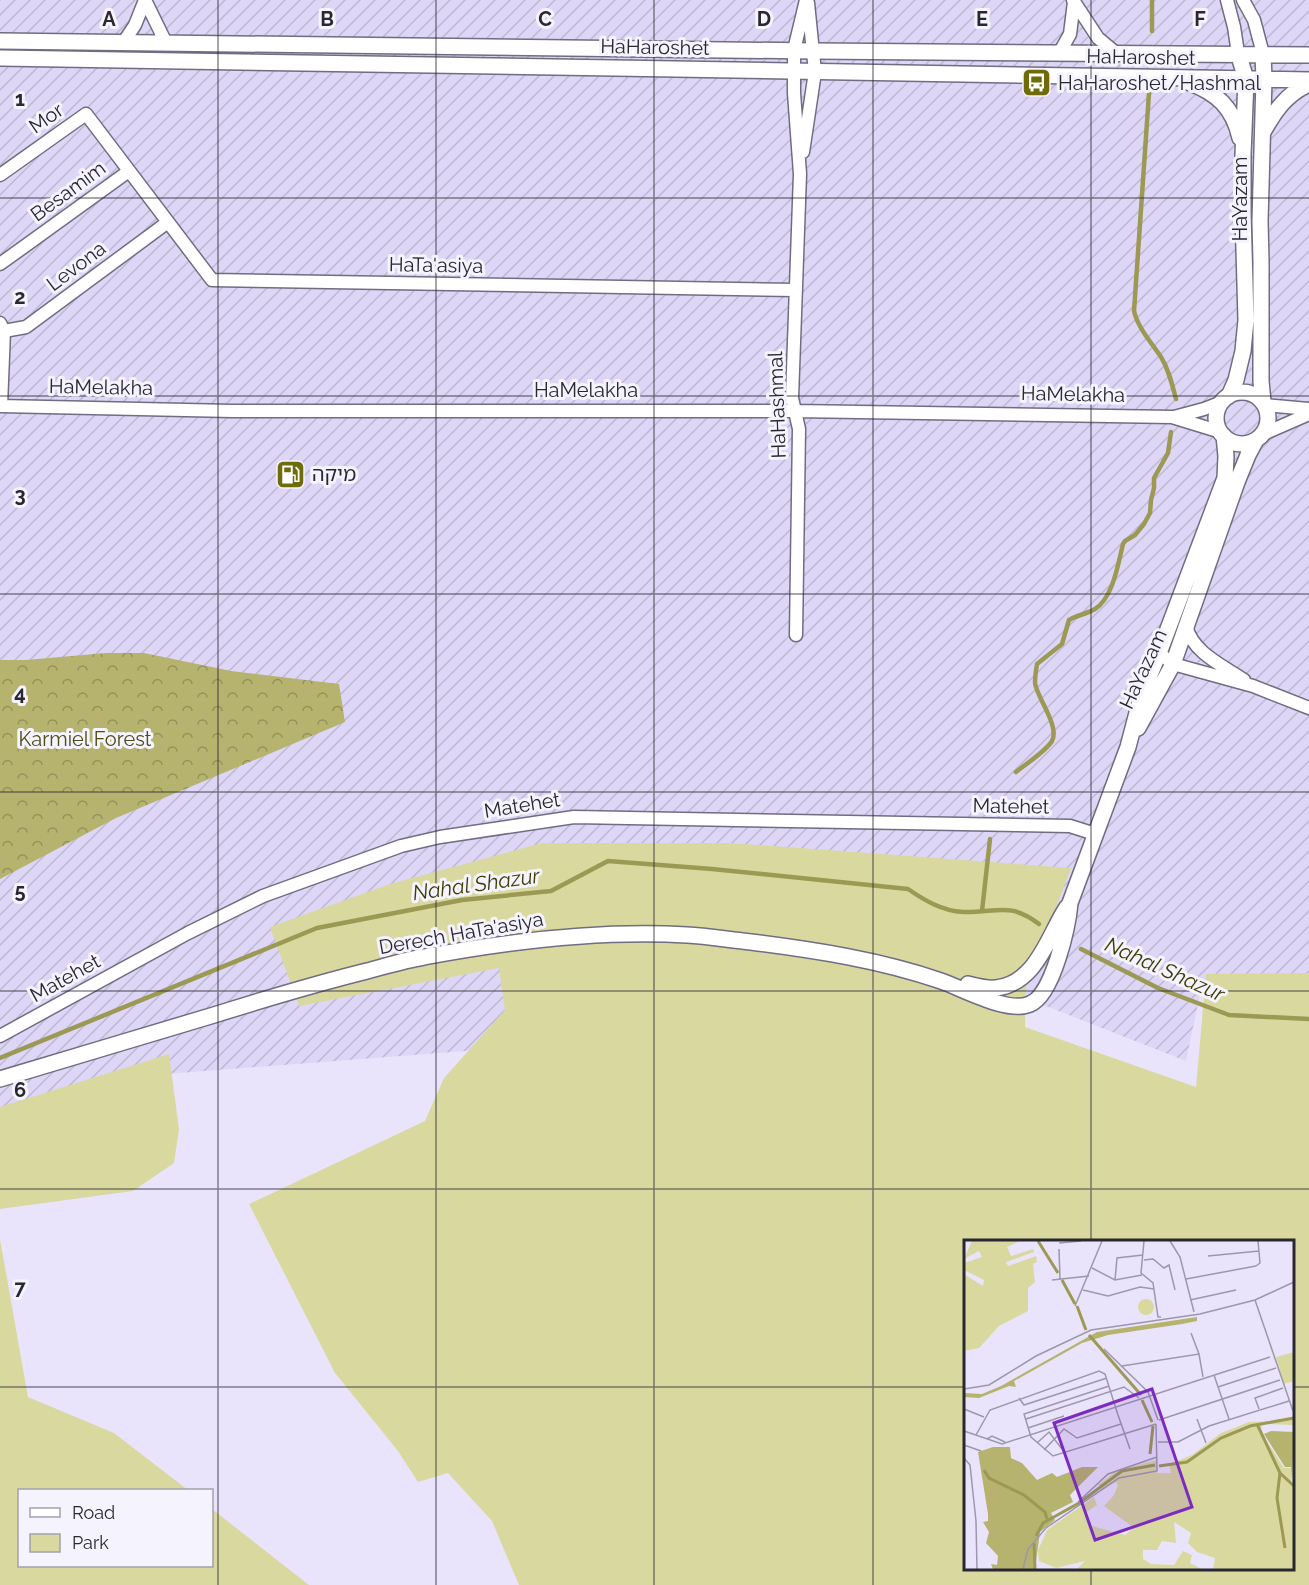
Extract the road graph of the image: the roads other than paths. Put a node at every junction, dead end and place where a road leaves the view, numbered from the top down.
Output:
1 (145, 0) edge
2 (807, 0) edge
3 (1227, 0) edge
4 (1243, 0) edge
5 (1073, 1) edge
6 (0, 40) edge
7 (123, 43) junction
8 (166, 43) junction
9 (795, 50) junction
10 (814, 51) junction
11 (1060, 52) junction
12 (1116, 52) junction
13 (1238, 53) junction
14 (1263, 54) junction
15 (1309, 55) edge
16 (0, 58) edge
17 (794, 72) junction
18 (815, 72) junction
19 (1177, 78) junction
20 (1246, 80) junction
21 (1264, 80) junction
22 (1309, 82) edge
23 (1261, 135) junction
24 (1243, 155) junction
25 (129, 171) junction
26 (800, 174) junction
27 (0, 175) edge
28 (1243, 213) junction
29 (1260, 221) junction
30 (168, 222) junction
31 (0, 264) edge
32 (796, 290) junction
33 (2, 327) edge
34 (1226, 399) junction
35 (1264, 403) junction
36 (1, 405) edge
37 (1309, 409) edge
38 (795, 411) junction
39 (1309, 414) edge
40 (1172, 417) junction
41 (1222, 434) junction
42 (1259, 437) junction
43 (1186, 626) junction
44 (796, 635) dead end
45 (1160, 653) junction
46 (1173, 664) junction
47 (1253, 686) junction
48 (1309, 708) edge
49 (1128, 747) junction
50 (1095, 834) junction
51 (1070, 903) junction
52 (941, 981) junction
53 (0, 1036) edge
54 (0, 1079) edge

1 - 7 street
1 - 8 street
2 - 9 street, HaHashmal
2 - 10 street, HaHashmal
3 - 13 street, HaYazam
4 - 14 street, HaYazam
5 - 11 street
5 - 12 street
6 - 7 street, HaHaroshet
7 - 8 street, HaHaroshet
8 - 9 street, HaHaroshet
9 - 10 street, HaHaroshet
9 - 17 street, HaHashmal
10 - 11 street, HaHaroshet
10 - 18 street, HaHashmal
11 - 12 street, HaHaroshet
12 - 13 street, HaHaroshet
13 - 14 street, HaHaroshet
13 - 20 street, HaYazam
14 - 15 street, HaHaroshet
14 - 21 street, HaYazam
16 - 17 street, HaHaroshet
17 - 18 street, HaHaroshet
17 - 26 street, HaHashmal
18 - 19 street, HaHaroshet
18 - 26 street, HaHashmal
19 - 20 street, HaHaroshet
19 - 24 street
20 - 21 street, HaHaroshet
20 - 24 street, HaYazam
21 - 22 street, HaHaroshet
21 - 23 street, HaYazam
22 - 23 street
23 - 29 street, HaYazam
24 - 28 street, HaYazam
25 - 27 street, Mor
25 - 30 street, HaTa'asiya
25 - 31 street, Besamim
26 - 32 street, HaHashmal
28 - 29 street
28 - 34 street, HaYazam
29 - 35 street, HaYazam
30 - 32 street, HaTa'asiya
30 - 33 street, Levona
32 - 38 street, HaHashmal
33 - 36 street
34 - 35 street, HaMelakha
34 - 40 street, HaMelakha
34 - 41 street
35 - 37 street, HaMelakha
35 - 42 street
36 - 38 street, HaMelakha
38 - 40 street, HaMelakha
38 - 44 street, HaHashmal
39 - 42 street, HaMelakha
40 - 41 street, HaMelakha
41 - 42 street, HaMelakha
41 - 45 street, HaYazam
42 - 43 street, HaYazam
43 - 46 street, HaYazam
43 - 47 street
45 - 46 street
45 - 49 street, HaYazam
46 - 47 street
46 - 49 street, HaYazam
47 - 48 street
49 - 50 street, HaYazam
50 - 51 street, Derech HaTa'asiya
50 - 53 street, Matehet
51 - 52 street, Derech HaTa'asiya
51 - 52 street, Derech HaTa'asiya
52 - 54 street, Derech HaTa'asiya

